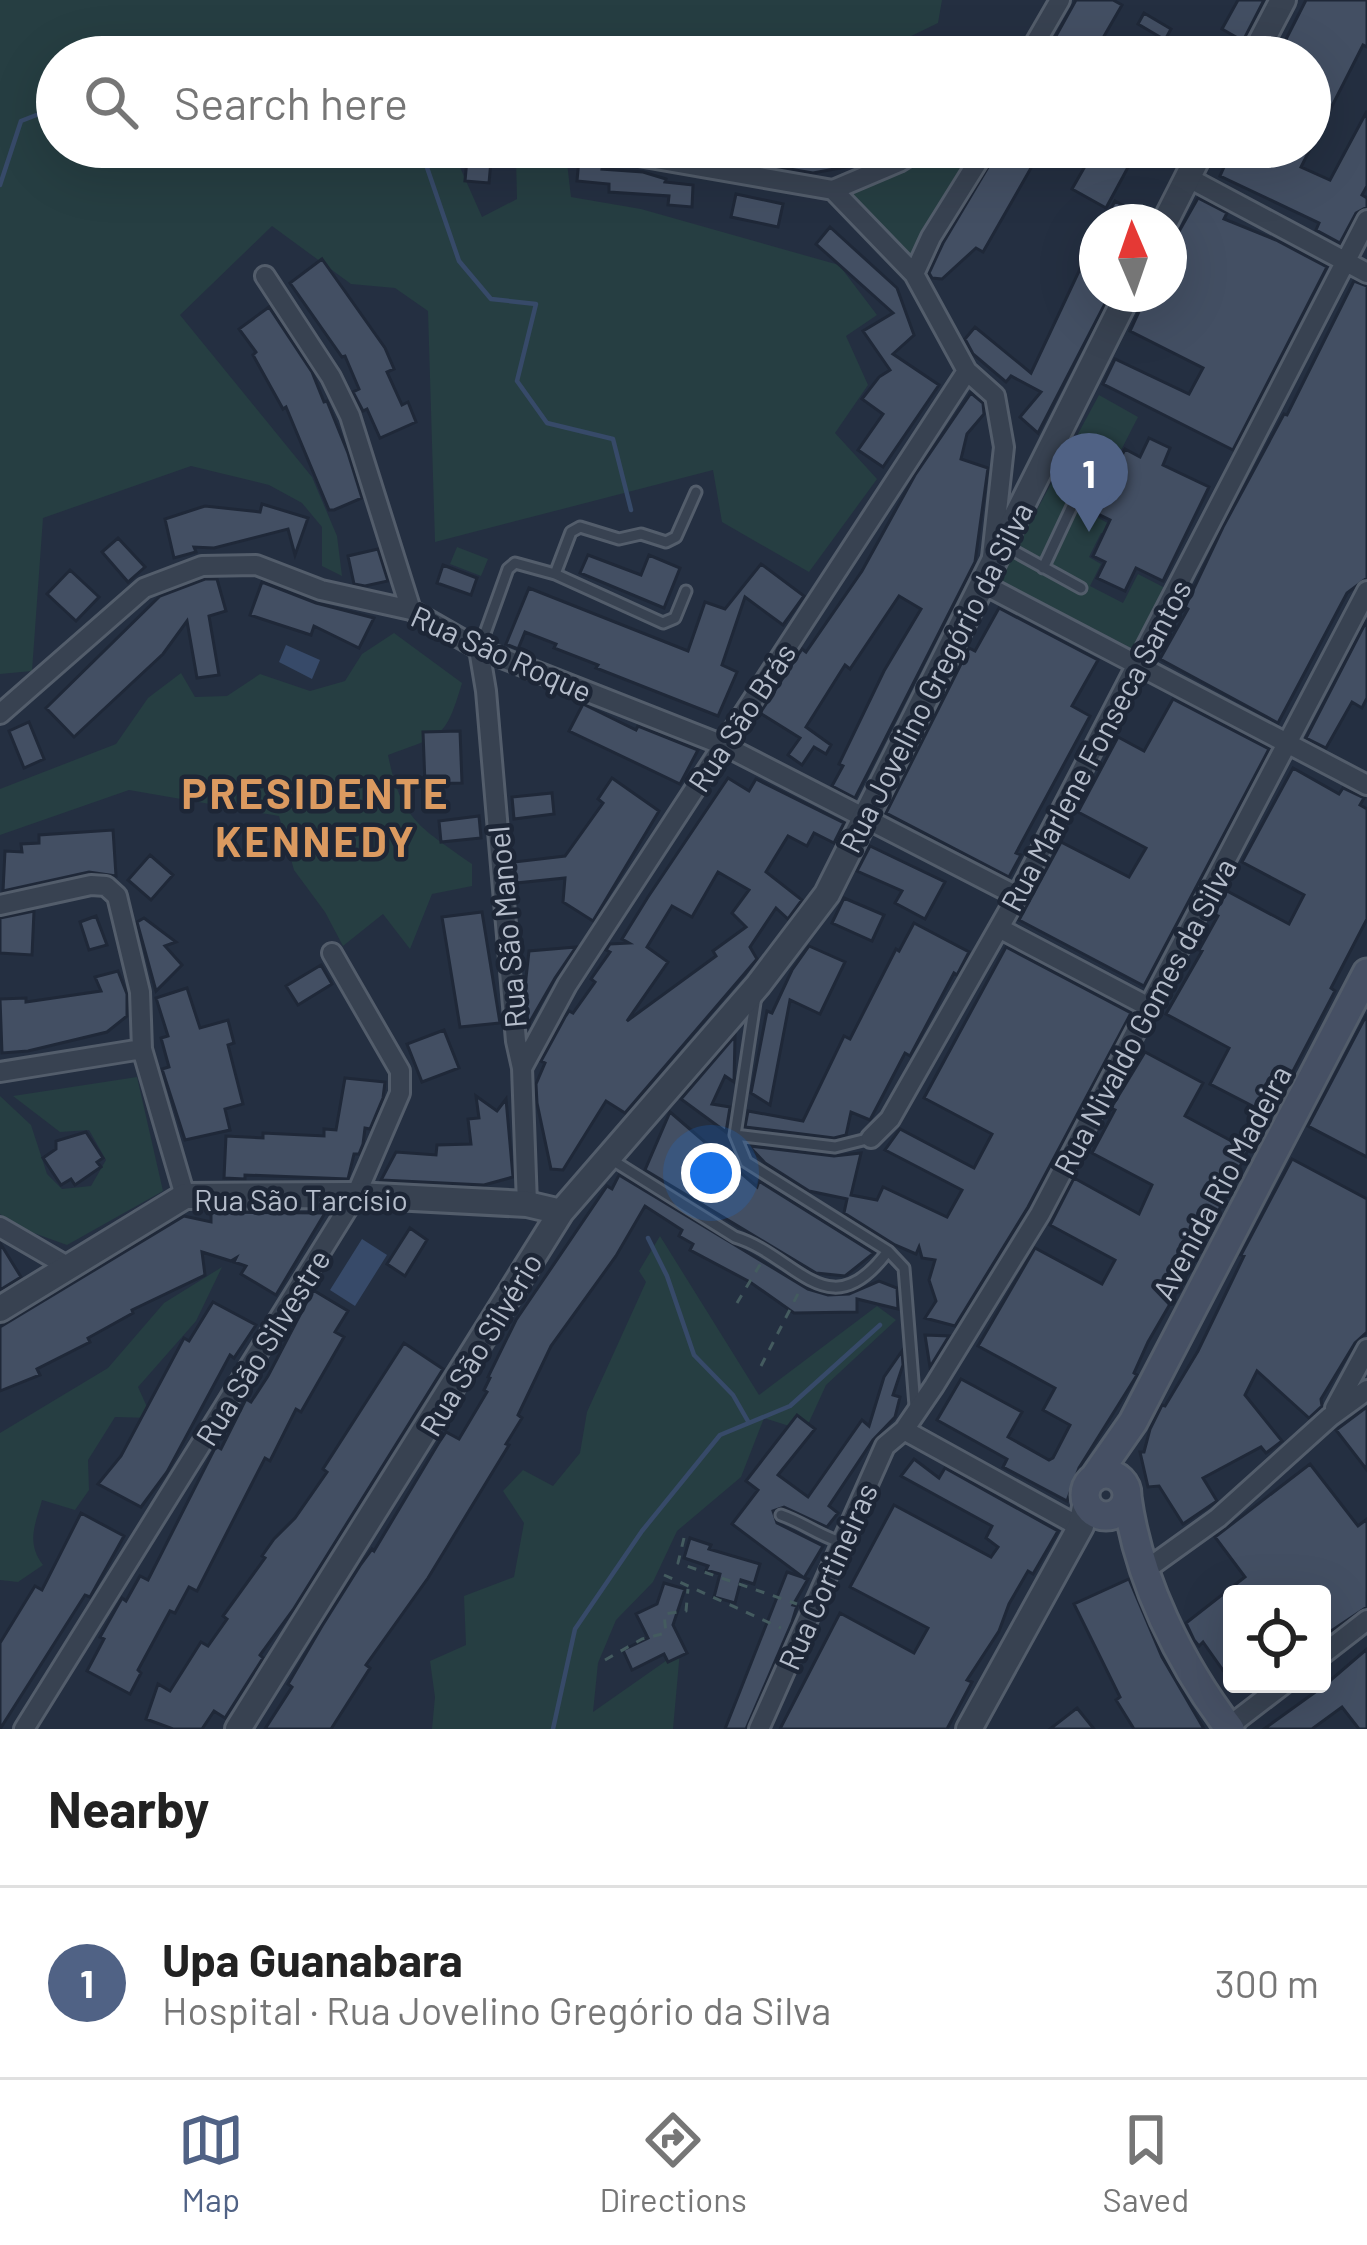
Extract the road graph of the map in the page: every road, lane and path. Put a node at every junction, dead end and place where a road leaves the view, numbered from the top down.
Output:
1 (1060, 0) edge
2 (1283, 0) edge
3 (1039, 36) edge
4 (1264, 36) edge
5 (707, 168) edge
6 (887, 168) edge
7 (974, 168) edge
8 (1192, 168) edge
9 (1187, 177) junction
10 (833, 190) junction
11 (1174, 204) edge
12 (1367, 220) edge
13 (1346, 261) junction
14 (1367, 272) edge
15 (914, 274) junction
16 (265, 276) dead end
17 (1119, 312) edge
18 (967, 371) junction
19 (1097, 453) dead end
20 (696, 492) dead end
21 (991, 563) junction
22 (1043, 568) junction
23 (555, 574) junction
24 (1081, 588) dead end
25 (686, 591) dead end
26 (1367, 591) edge
27 (411, 610) junction
28 (479, 650) junction
29 (1139, 663) junction
30 (0, 714) edge
31 (1287, 743) junction
32 (723, 745) junction
33 (1367, 784) edge
34 (867, 819) junction
35 (1016, 896) junction
36 (0, 904) edge
37 (999, 928) junction
38 (332, 952) dead end
39 (1367, 973) edge
40 (758, 985) junction
41 (1149, 1007) junction
42 (142, 1049) junction
43 (522, 1068) junction
44 (0, 1072) edge
45 (735, 1136) junction
46 (871, 1138) joint
47 (608, 1157) junction
48 (356, 1195) junction
49 (185, 1196) junction
50 (527, 1204) junction
51 (561, 1212) junction
52 (0, 1227) edge
53 (889, 1251) junction
54 (773, 1256) junction
55 (67, 1266) junction
56 (805, 1280) junction
57 (737, 1303) dead end
58 (0, 1309) edge
59 (1367, 1349) edge
60 (760, 1366) dead end
61 (1367, 1390) edge
62 (915, 1411) junction
63 (1330, 1417) junction
64 (904, 1430) junction
65 (1100, 1506) junction
66 (781, 1514) dead end
67 (684, 1538) dead end
68 (840, 1542) junction
69 (1144, 1562) junction
70 (664, 1574) dead end
71 (688, 1587) junction
72 (810, 1610) junction
73 (1367, 1620) edge
74 (800, 1636) junction
75 (1331, 1647) edge
76 (605, 1660) dead end
77 (1273, 1693) edge
78 (976, 1726) edge
79 (1229, 1728) edge
80 (24, 1729) edge
81 (238, 1729) edge
82 (759, 1729) edge

1 - 3 street
2 - 4 street
5 - 10 street
6 - 10 street
7 - 15 street
8 - 9 street
9 - 11 street
9 - 13 street
10 - 15 street
12 - 13 street, Rua Marlene Fonseca Santos
13 - 14 street
13 - 29 street, Rua Marlene Fonseca Santos
15 - 18 street
16 - 27 street
17 - 21 street, Rua Jovelino Gregório da Silva
18 - 21 street
18 - 32 street, Rua São Brás
19 - 22 lane
20 - 23 lane
21 - 22 lane
21 - 29 street
21 - 34 street, Rua Jovelino Gregório da Silva
22 - 24 lane
23 - 25 lane
23 - 28 lane
26 - 31 street, Rua Nivaldo Gomes da Silva
27 - 28 street, Rua São Roque
27 - 30 street, Rua São Roque
28 - 32 street, Rua São Roque
28 - 43 street, Rua São Manoel
29 - 31 street
29 - 35 street, Rua Marlene Fonseca Santos
31 - 33 street
31 - 41 street, Rua Nivaldo Gomes da Silva
32 - 34 street, Rua São Roque
32 - 43 street, Rua São Brás
34 - 35 street, Rua São Roque
34 - 40 street, Rua Jovelino Gregório da Silva
35 - 37 street, Rua Marlene Fonseca Santos
36 - 42 street
37 - 41 street
37 - 46 street, Rua Marlene Fonseca Santos
38 - 48 street, Rua São Silvestre
39 - 65 main road, Avenida Rio Madeira
40 - 45 lane
40 - 47 street, Rua São Silvério
41 - 62 street, Rua Nivaldo Gomes da Silva
42 - 44 street
42 - 49 street
43 - 50 street, Rua São Manoel
45 - 46 lane, Rua Marlene Fonseca Santos
45 - 53 lane
47 - 51 street, Rua São Silvério
47 - 54 lane
48 - 49 street, Rua São Tarcísio
48 - 50 street, Rua São Tarcísio
48 - 80 street, Rua São Silvestre
49 - 55 street, Rua São Tarcísio
50 - 51 street, Rua São Tarcísio
51 - 81 street, Rua São Silvério
52 - 55 street
53 - 56 lane
53 - 62 lane
54 - 56 lane
54 - 57 path
55 - 58 street, Rua São Tarcísio
56 - 60 path
59 - 63 street
61 - 63 street
62 - 64 street, Rua Nivaldo Gomes da Silva
63 - 69 street
64 - 65 street
64 - 68 street, Rua Cortineiras
65 - 69 main road
65 - 78 street
66 - 68 lane
67 - 72 path
68 - 72 street, Rua Cortineiras
69 - 79 main road
70 - 71 path
71 - 74 path
71 - 76 path
72 - 74 street, Rua Cortineiras
73 - 75 street
74 - 82 street, Rua Cortineiras
77 - 79 street

